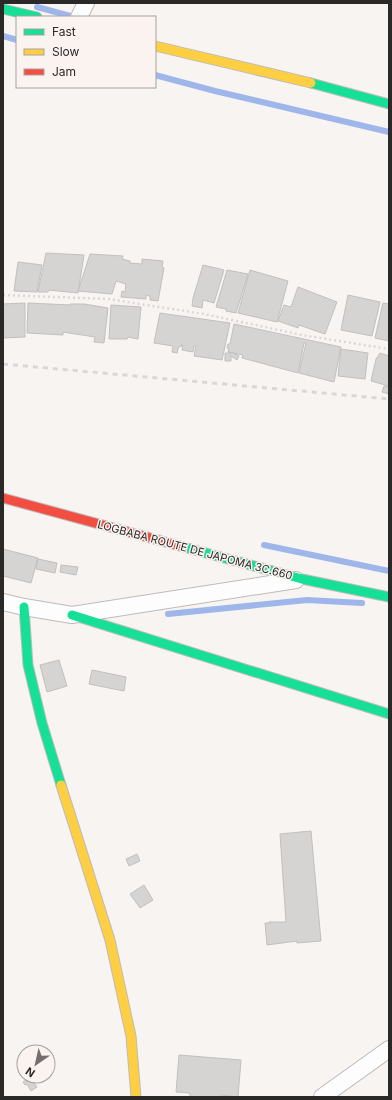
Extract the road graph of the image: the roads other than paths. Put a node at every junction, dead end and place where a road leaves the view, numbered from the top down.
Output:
1 (86, 3) edge
2 (3, 9) edge
3 (33, 16) edge
4 (80, 16) edge
5 (156, 46) edge
6 (389, 104) edge
7 (3, 498) edge
8 (302, 579) junction
9 (389, 597) edge
10 (3, 602) edge
11 (24, 607) junction
12 (72, 615) junction
13 (389, 714) edge
14 (389, 1049) edge
15 (136, 1097) edge
16 (322, 1097) edge

1 - 4 street
2 - 3 street
5 - 6 street
7 - 8 street, LOGBABA ROUTE DE JAPOMA 3C.660
8 - 9 street, LOGBABA ROUTE DE JAPOMA 3C.660
8 - 12 street
10 - 11 street
11 - 12 street
11 - 15 street
12 - 13 street
14 - 16 street

